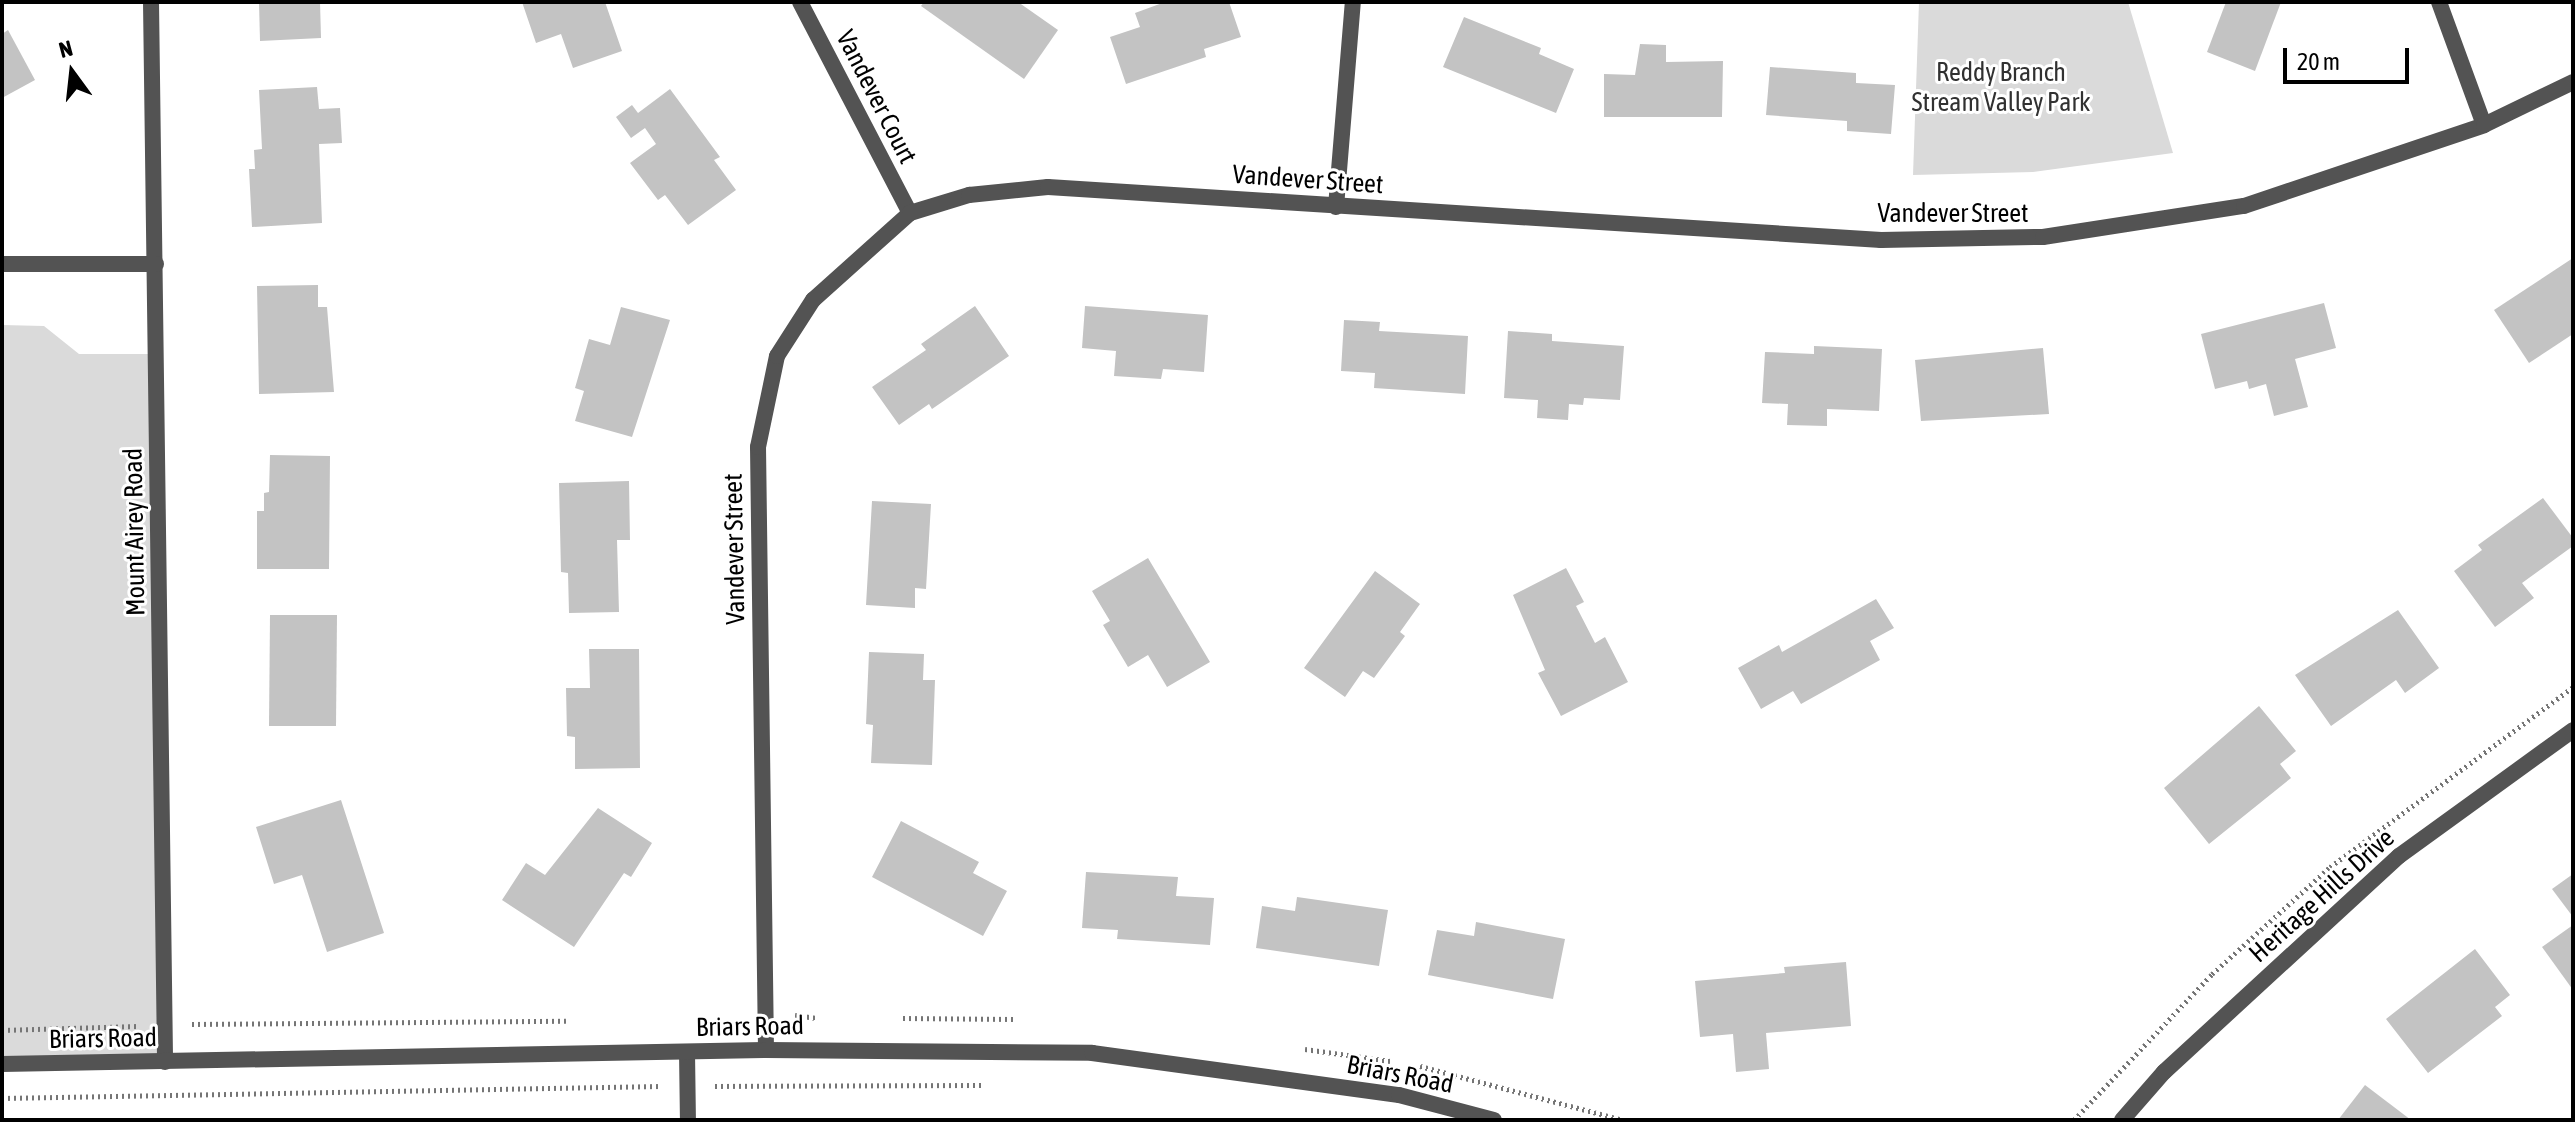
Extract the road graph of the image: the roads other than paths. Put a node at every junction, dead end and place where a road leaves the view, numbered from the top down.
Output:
1 (151, 2) edge
2 (800, 2) edge
3 (1353, 2) edge
4 (2439, 2) edge
5 (2573, 82) edge
6 (2484, 125) junction
7 (1336, 207) junction
8 (910, 213) junction
9 (2, 264) edge
10 (156, 264) junction
11 (2573, 730) edge
12 (766, 1050) junction
13 (687, 1052) junction
14 (165, 1062) junction
15 (2, 1064) edge
16 (688, 1120) edge
17 (1494, 1120) edge
18 (2122, 1120) edge

1 - 10 street, Mount Airey Road
2 - 8 street, Vandever Court
3 - 7 street
4 - 6 street
5 - 6 street, Vandever Street
6 - 7 street, Vandever Street
7 - 8 street, Vandever Street
8 - 12 street, Vandever Street
9 - 10 street
10 - 14 street, Mount Airey Road
11 - 18 street, Heritage Hills Drive
12 - 13 street, Briars Road
12 - 17 street, Briars Road
13 - 14 street, Briars Road
13 - 16 street
14 - 15 street, Briars Road

